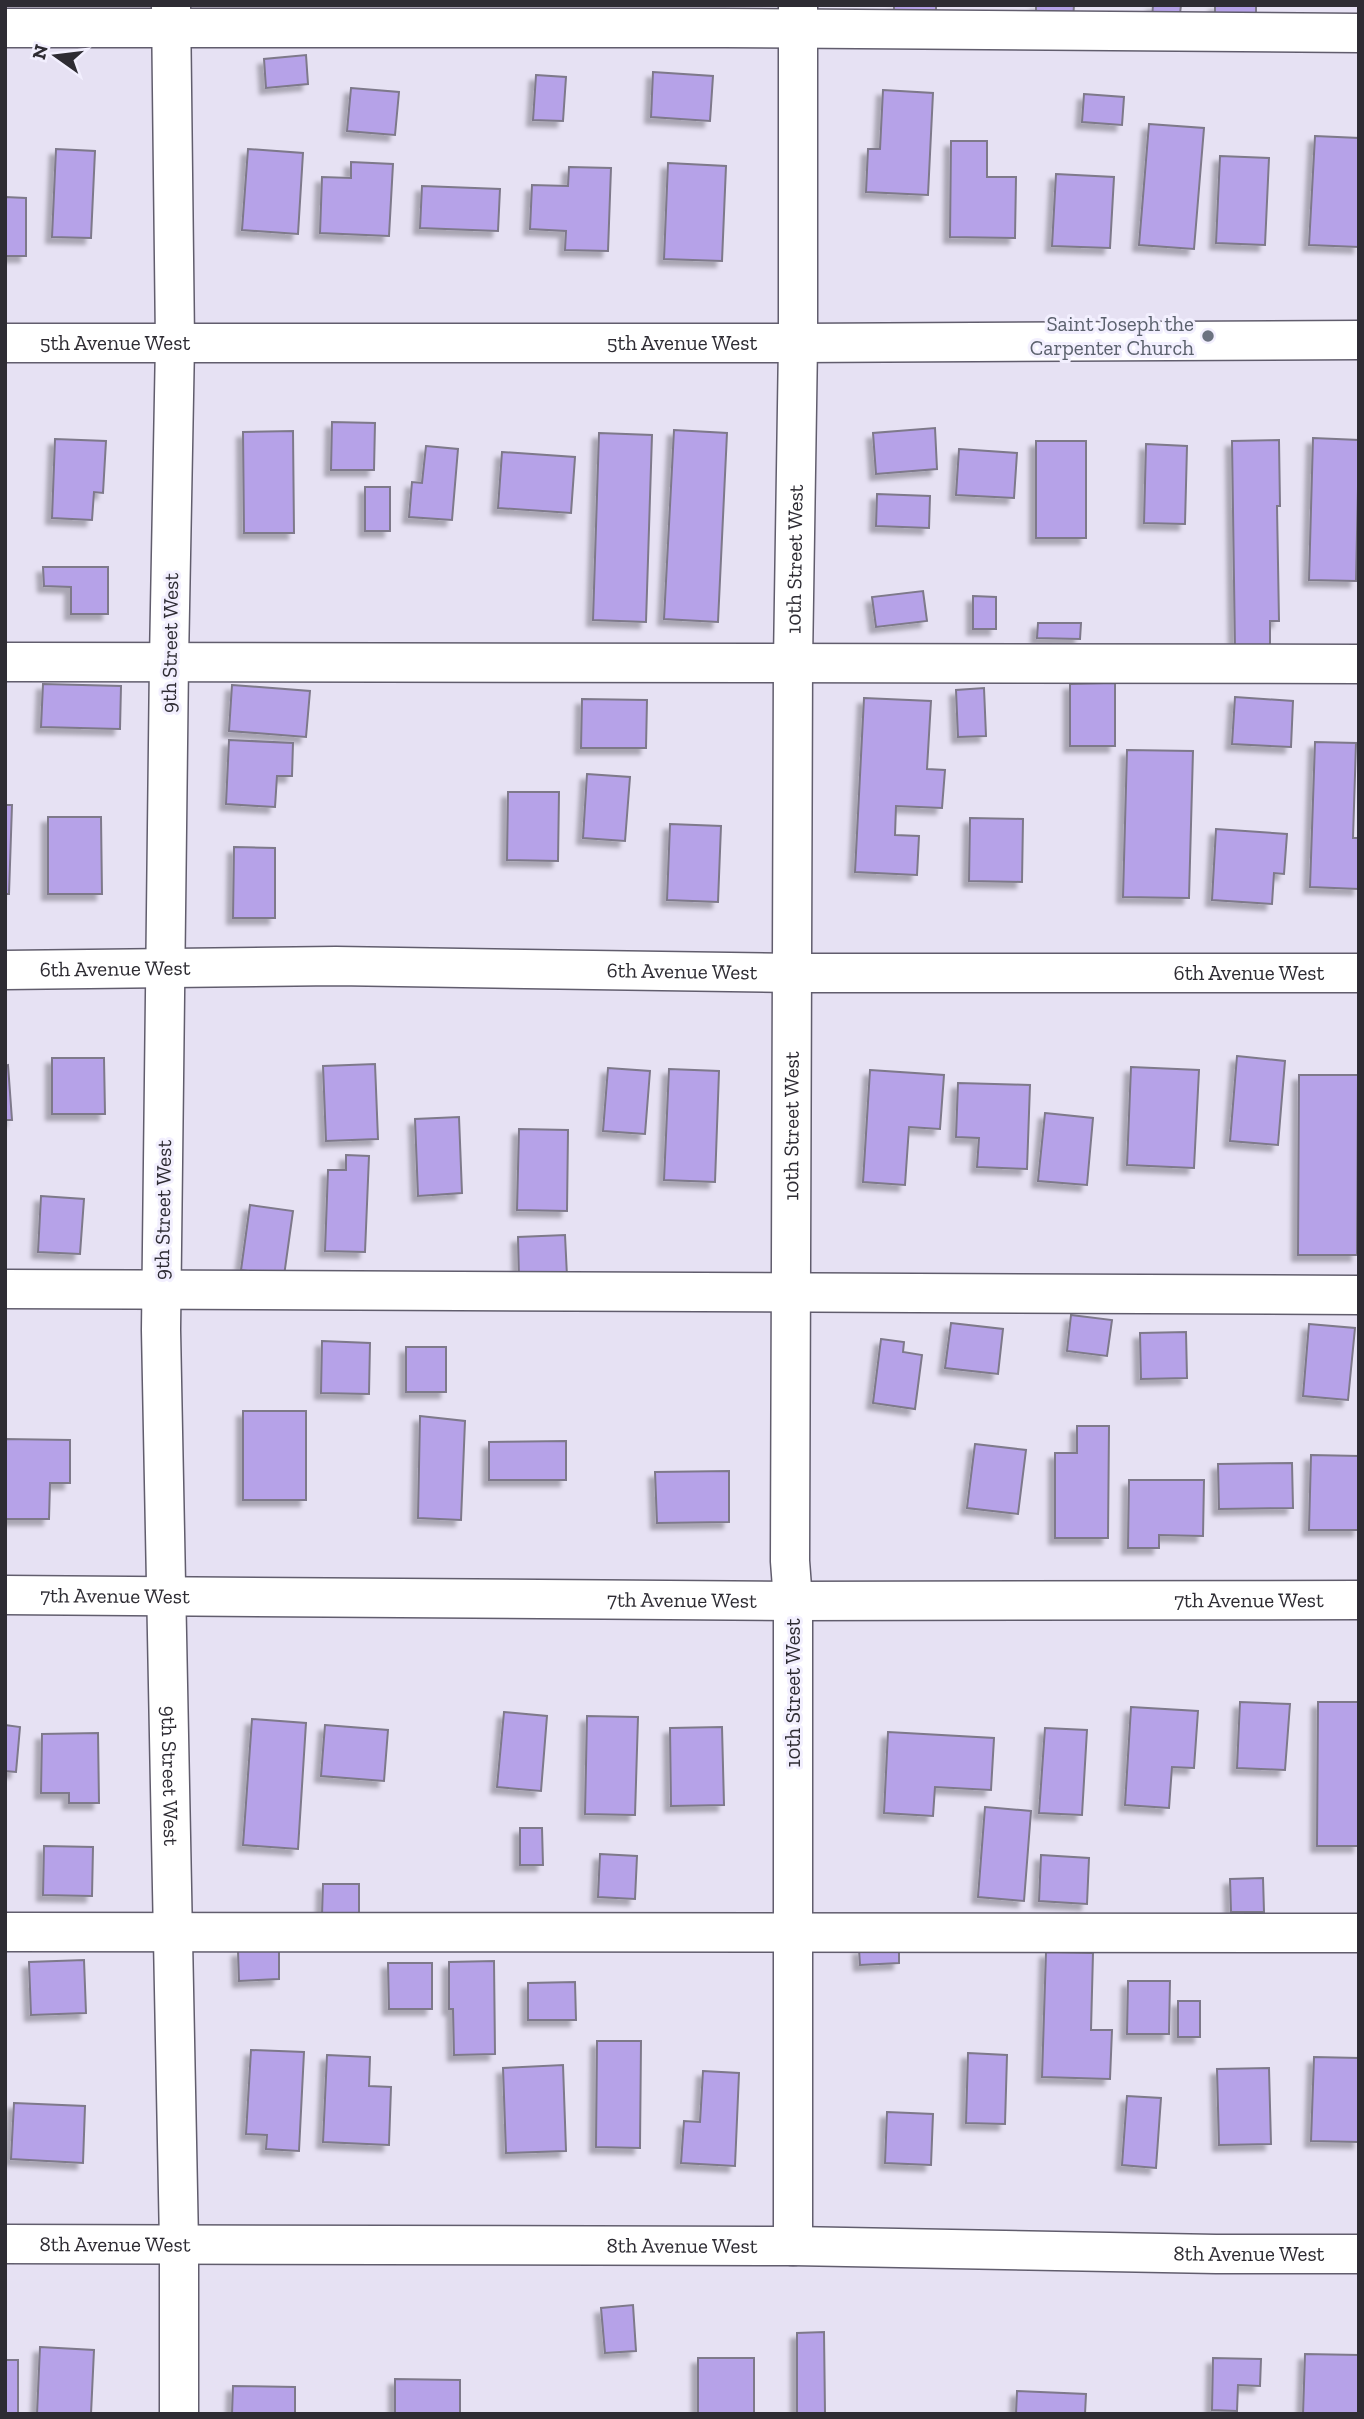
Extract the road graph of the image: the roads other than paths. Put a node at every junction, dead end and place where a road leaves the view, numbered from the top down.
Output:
1 (171, 16) edge
2 (798, 17) edge
3 (5, 28) edge
4 (1359, 33) edge
5 (1359, 340) edge
6 (5, 343) edge
7 (175, 343) junction
8 (798, 343) junction
9 (169, 661) junction
10 (5, 662) edge
11 (793, 662) junction
12 (1359, 664) edge
13 (5, 970) edge
14 (167, 970) junction
15 (1359, 973) edge
16 (793, 974) junction
17 (162, 1288) junction
18 (5, 1289) edge
19 (792, 1292) junction
20 (1359, 1295) edge
21 (5, 1595) edge
22 (167, 1596) junction
23 (1359, 1600) edge
24 (793, 1601) junction
25 (5, 1932) edge
26 (793, 1933) junction
27 (1359, 1933) edge
28 (173, 1934) junction
29 (5, 2244) edge
30 (179, 2244) junction
31 (793, 2246) junction
32 (1359, 2253) edge
33 (179, 2414) edge

1 - 2 street
1 - 3 street
1 - 7 street, 9th Street West
2 - 4 street
2 - 8 street, 10th Street West
5 - 8 street, 5th Avenue West
6 - 7 street, 5th Avenue West
7 - 8 street, 5th Avenue West
7 - 9 street, 9th Street West
8 - 11 street, 10th Street West
9 - 10 street
9 - 11 street
9 - 14 street, 9th Street West
11 - 12 street
11 - 16 street, 10th Street West
13 - 14 street, 6th Avenue West
14 - 16 street, 6th Avenue West
14 - 17 street, 9th Street West
15 - 16 street, 6th Avenue West
16 - 19 street, 10th Street West
17 - 18 street
17 - 19 street
17 - 22 street, 9th Street West
19 - 20 street
19 - 24 street, 10th Street West
21 - 22 street, 7th Avenue West
22 - 24 street, 7th Avenue West
22 - 28 street, 9th Street West
23 - 24 street, 7th Avenue West
24 - 26 street, 10th Street West
25 - 28 street
26 - 27 street
26 - 28 street
26 - 31 street, 10th Street West
28 - 30 street, 9th Street West
29 - 30 street, 8th Avenue West
30 - 31 street, 8th Avenue West
30 - 33 street, 9th Street West
31 - 32 street, 8th Avenue West

